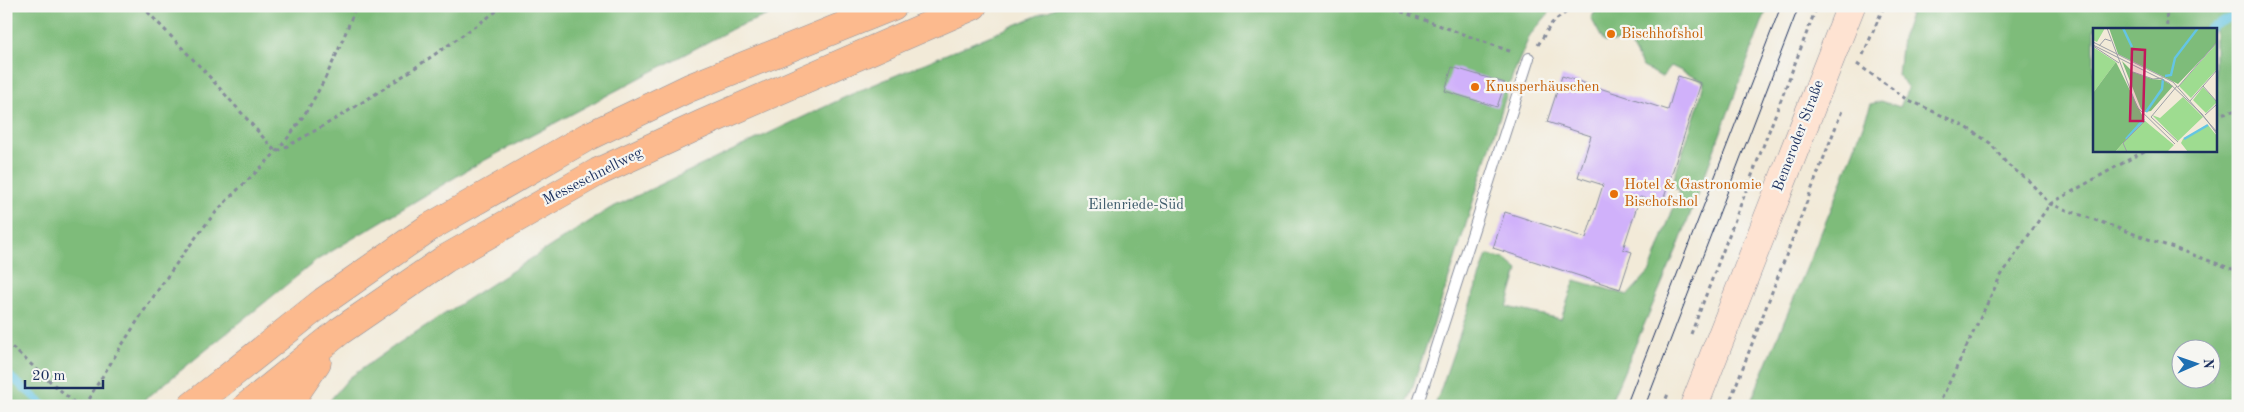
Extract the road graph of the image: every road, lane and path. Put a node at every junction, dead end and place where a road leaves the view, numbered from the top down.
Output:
1 (142, 6) edge
2 (356, 6) edge
3 (504, 6) edge
4 (893, 6) edge
5 (973, 6) edge
6 (1386, 6) edge
7 (1574, 6) edge
8 (1818, 6) edge
9 (1851, 6) edge
10 (1884, 6) edge
11 (2166, 6) edge
12 (2167, 28) edge
13 (1529, 58) junction
14 (1869, 73) dead end
15 (1855, 75) dead end
16 (1845, 102) dead end
17 (2238, 110) edge
18 (2216, 115) edge
19 (2144, 151) edge
20 (276, 152) junction
21 (2050, 204) junction
22 (2238, 271) edge
23 (340, 331) junction
24 (6, 342) edge
25 (1688, 342) dead end
26 (1670, 388) dead end
27 (78, 406) edge
28 (84, 406) edge
29 (192, 406) edge
30 (247, 406) edge
31 (287, 406) edge
32 (1417, 406) edge
33 (1663, 406) edge
34 (1694, 406) edge
35 (1728, 406) edge
36 (1938, 406) edge

1 - 20 path
2 - 20 path
3 - 20 path
4 - 29 highway
5 - 23 highway, Messeschnellweg
6 - 13 path
7 - 13 path
8 - 25 path
9 - 34 main road, Bemeroder Straße
10 - 15 path
11 - 12 path
13 - 32 lane
14 - 21 path
16 - 35 path
17 - 18 path
19 - 21 path
20 - 28 path
21 - 22 path
21 - 36 path
23 - 30 highway, Messeschnellweg
23 - 31 highway
24 - 27 path
26 - 33 path

